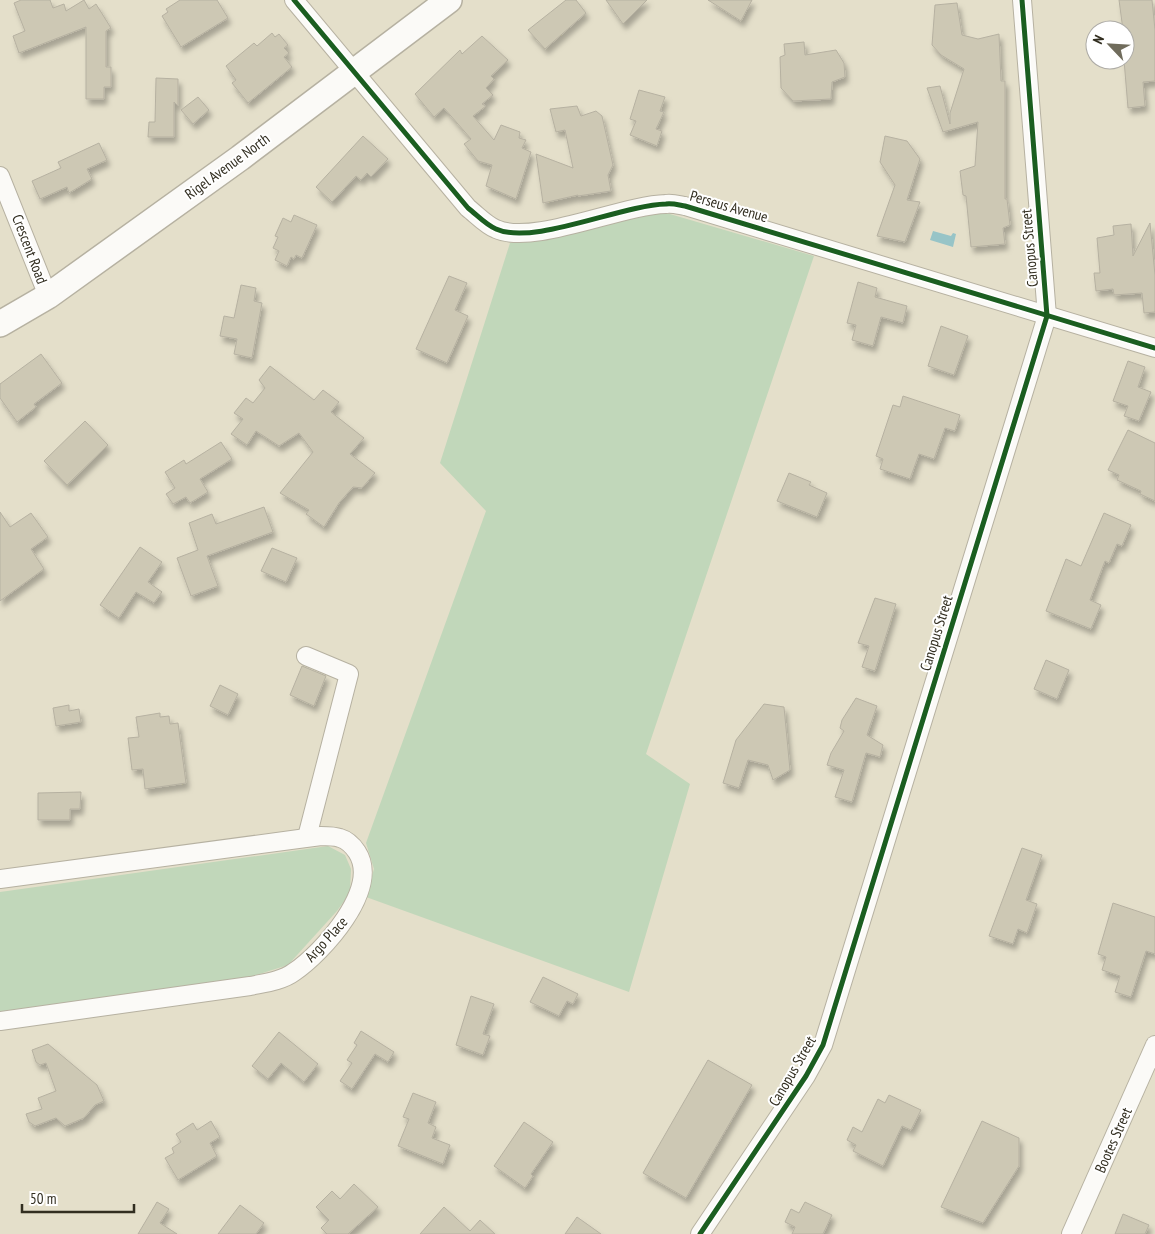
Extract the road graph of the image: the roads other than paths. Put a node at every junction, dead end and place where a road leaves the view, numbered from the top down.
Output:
1 (294, 0) edge
2 (430, 0) edge
3 (449, 0) edge
4 (1022, 0) edge
5 (349, 68) junction
6 (0, 176) edge
7 (46, 289) junction
8 (0, 309) edge
9 (1047, 316) junction
10 (0, 324) edge
11 (1155, 348) edge
12 (306, 656) dead end
13 (308, 837) junction
14 (0, 879) edge
15 (0, 1021) edge
16 (1155, 1045) edge
17 (700, 1234) edge
18 (1072, 1234) edge

1 - 5 street
2 - 5 main road, Rigel Avenue North
3 - 5 main road, Rigel Avenue North
4 - 9 street, Canopus Street
5 - 7 main road, Rigel Avenue North
5 - 9 street, Perseus Avenue
6 - 7 street, Crescent Road
7 - 8 main road, Rigel Avenue North
7 - 10 main road, Rigel Avenue North
9 - 11 street, Perseus Avenue
9 - 17 street, Canopus Street
12 - 13 street
13 - 14 street, Argo Place
13 - 15 street, Argo Place
16 - 18 street, Bootes Street

